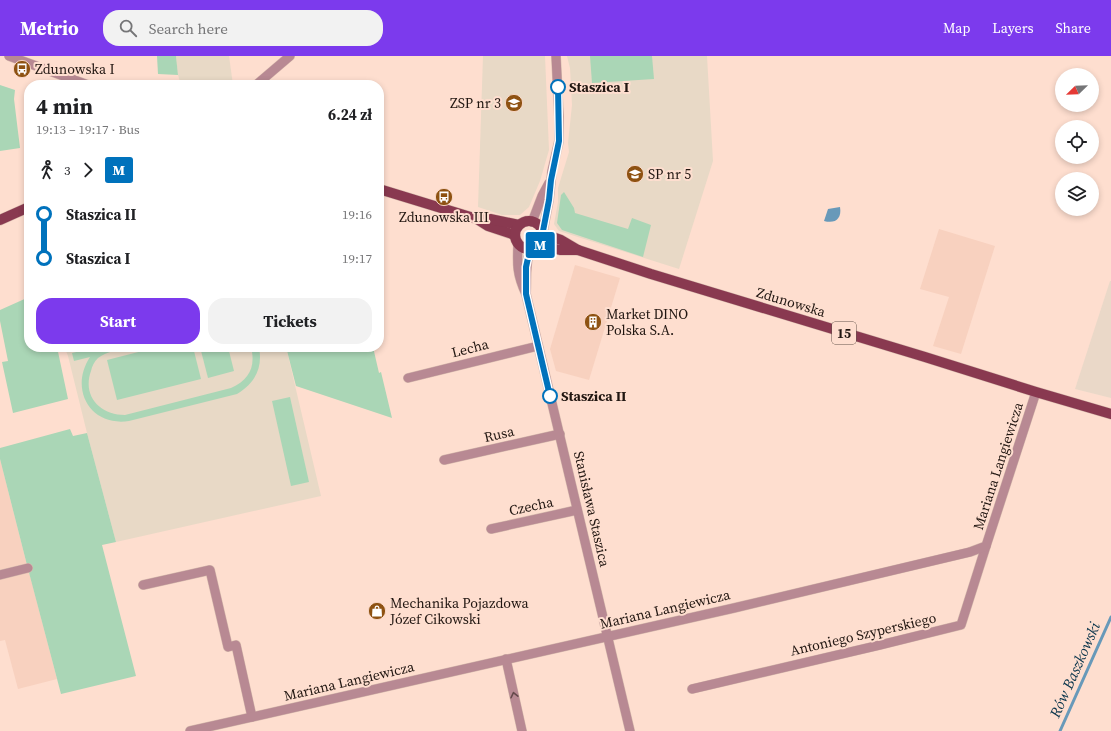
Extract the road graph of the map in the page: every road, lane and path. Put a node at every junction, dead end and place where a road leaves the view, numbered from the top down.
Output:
1 (10, 56) edge
2 (290, 56) edge
3 (556, 56) edge
4 (75, 80) edge
5 (262, 80) edge
6 (551, 180) junction
7 (384, 191) edge
8 (24, 209) edge
9 (477, 219) junction
10 (0, 220) edge
11 (532, 222) junction
12 (519, 226) junction
13 (543, 233) junction
14 (517, 240) junction
15 (540, 245) junction
16 (530, 250) junction
17 (578, 250) junction
18 (526, 294) junction
19 (538, 346) junction
20 (408, 378) dead end
21 (1036, 392) junction
22 (1111, 414) edge
23 (560, 434) junction
24 (444, 460) dead end
25 (578, 510) junction
26 (491, 529) dead end
27 (986, 546) junction
28 (28, 568) dead end
29 (0, 575) edge
30 (143, 585) dead end
31 (608, 636) junction
32 (506, 659) junction
33 (692, 689) dead end
34 (252, 717) junction
35 (190, 731) edge
36 (522, 731) edge
37 (630, 731) edge

1 - 4 street
2 - 5 street
3 - 6 street
6 - 11 street
6 - 13 street
7 - 9 main road
8 - 10 main road
9 - 12 main road
9 - 14 main road
11 - 12 main road
11 - 13 main road, Zdunowska / 15
12 - 14 main road
13 - 15 main road
13 - 17 main road, Zdunowska / 15
14 - 16 main road
14 - 18 street, Stanisława Staszica
15 - 16 main road
15 - 17 main road, Zdunowska / 15
16 - 18 street, Stanisława Staszica
17 - 21 main road, Zdunowska / 15
18 - 19 street, Stanisława Staszica
19 - 20 street, Lecha
19 - 23 street, Stanisława Staszica
21 - 22 main road, Zdunowska / 15
21 - 27 street, Mariana Langiewicza
23 - 24 street, Rusa
23 - 25 street, Stanisława Staszica
25 - 26 street, Czecha
25 - 31 street, Stanisława Staszica
27 - 31 street, Mariana Langiewicza
27 - 33 street, Antoniego Szyperskiego
28 - 29 street
30 - 34 street
31 - 32 street, Mariana Langiewicza
31 - 37 street, Stanisława Staszica
32 - 34 street, Mariana Langiewicza
36 -> 32 street
34 - 35 street, Mariana Langiewicza

